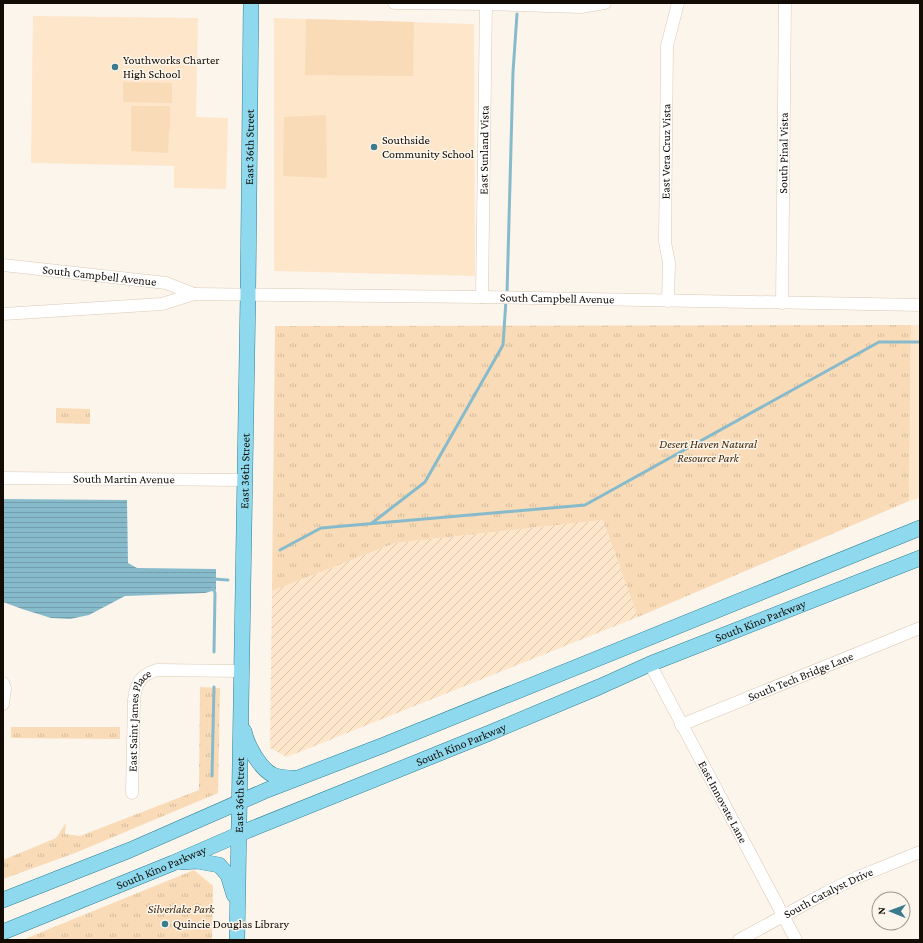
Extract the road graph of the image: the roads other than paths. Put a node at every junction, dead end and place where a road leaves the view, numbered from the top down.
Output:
1 (251, 3) edge
2 (394, 3) edge
3 (486, 3) edge
4 (605, 3) edge
5 (678, 3) edge
6 (785, 3) edge
7 (549, 5) edge
8 (3, 265) edge
9 (194, 294) junction
10 (248, 294) junction
11 (482, 297) junction
12 (668, 301) junction
13 (782, 303) junction
14 (920, 305) edge
15 (3, 314) edge
16 (3, 478) edge
17 (244, 480) junction
18 (920, 528) edge
19 (920, 558) edge
20 (920, 628) edge
21 (650, 664) junction
22 (242, 671) junction
23 (5, 684) edge
24 (3, 704) edge
25 (241, 722) junction
26 (682, 725) junction
27 (298, 778) junction
28 (132, 793) dead end
29 (240, 802) junction
30 (239, 834) junction
31 (920, 852) edge
32 (173, 863) junction
33 (3, 900) edge
34 (238, 912) junction
35 (783, 915) junction
36 (3, 932) edge
37 (237, 940) edge
38 (738, 940) edge
39 (796, 940) edge

1 - 10 main road, East 36th Street
2 - 3 street
3 - 7 street
3 - 11 street, East Sunland Vista
4 - 7 street
5 - 12 street, East Vera Cruz Vista
6 - 13 street, South Pinal Vista
8 - 9 street, South Campbell Avenue
9 - 10 street, South Campbell Avenue
9 - 15 street, South Campbell Avenue
10 - 11 street, South Campbell Avenue
10 - 17 main road, East 36th Street
11 - 12 street, South Campbell Avenue
12 - 13 street, South Campbell Avenue
13 - 14 street, South Campbell Avenue
16 - 17 street, South Martin Avenue
17 - 22 main road, East 36th Street
18 - 27 main road, South Kino Parkway
19 - 21 main road, South Kino Parkway
20 - 26 street, South Tech Bridge Lane
21 - 26 street, East Innovate Lane
21 - 30 main road, South Kino Parkway
22 - 25 main road, East 36th Street
22 - 28 street, East Saint James Place
23 - 24 street
25 - 27 main road
25 - 29 main road, East 36th Street
26 - 35 street, East Innovate Lane
27 - 29 main road, South Kino Parkway
29 - 30 main road, East 36th Street
29 - 33 main road, South Kino Parkway
30 - 32 main road, South Kino Parkway
30 - 34 main road, East 36th Street
31 - 35 street, South Catalyst Drive
32 - 34 main road
32 - 36 main road, South Kino Parkway
34 - 37 main road, East 36th Street
35 - 38 street, South Catalyst Drive
35 - 39 street, East Innovate Lane

